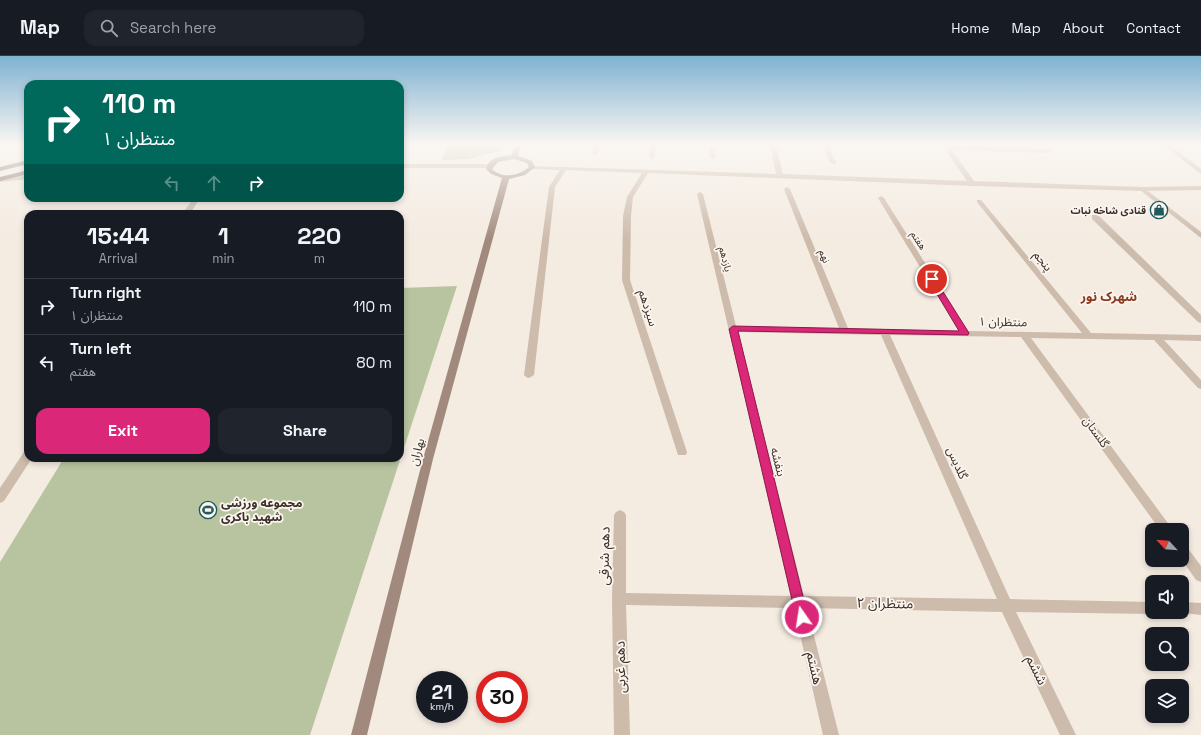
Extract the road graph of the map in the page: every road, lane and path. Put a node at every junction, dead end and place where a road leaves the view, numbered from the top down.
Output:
1 (12, 177) edge
2 (24, 177) edge
3 (506, 177) edge
4 (559, 177) edge
5 (643, 177) edge
6 (773, 177) edge
7 (780, 177) joint
8 (968, 177) edge
9 (0, 180) edge
10 (973, 184) junction
11 (1201, 188) edge
12 (787, 189) dead end
13 (1142, 189) junction
14 (700, 194) dead end
15 (881, 198) dead end
16 (979, 201) dead end
17 (1095, 217) dead end
18 (1201, 236) edge
19 (1201, 320) edge
20 (733, 329) junction
21 (845, 331) junction
22 (884, 332) junction
23 (965, 333) junction
24 (1024, 334) junction
25 (1089, 336) junction
26 (1156, 337) junction
27 (1201, 338) edge
28 (530, 375) dead end
29 (1201, 386) edge
30 (682, 452) dead end
31 (24, 461) edge
32 (0, 498) edge
33 (620, 515) dead end
34 (1162, 523) edge
35 (1189, 560) edge
36 (1201, 576) edge
37 (619, 599) junction
38 (799, 602) junction
39 (1006, 606) junction
40 (1145, 608) edge
41 (1189, 608) edge
42 (1201, 608) edge
43 (359, 735) edge
44 (622, 735) edge
45 (830, 735) edge
46 (1068, 735) edge

1 - 9 main road
2 - 9 street
3 - 43 main road, بهاران
4 - 28 street
5 - 30 street, سیزدهم
6 - 7 street
7 - 10 street
8 - 10 street
10 - 13 street
11 - 13 street
12 - 21 street, نهم
13 - 18 street
14 - 20 street, یازدهم
15 - 23 street, هفتم
16 - 25 street, پنجم
17 - 19 street
20 - 21 street, منتظران ۱
20 - 38 street, بنفشه
21 - 22 street, منتظران ۱
22 - 23 street, منتظران ۱
22 - 39 street, گلدیس
23 - 24 street, منتظران ۱
24 - 25 street, منتظران ۱
24 - 34 street, گلستان
25 - 26 street, منتظران ۱
26 - 27 street, منتظران ۱
26 - 29 street
31 - 32 street
33 - 37 street, دهم شرقی
35 - 36 street
37 - 38 street, منتظران ۲
37 - 44 street, دهم غربی
38 - 39 street, منتظران ۲
38 - 45 street, هشتم
39 - 40 street, منتظران ۲
39 - 46 street, ششم
41 - 42 street

